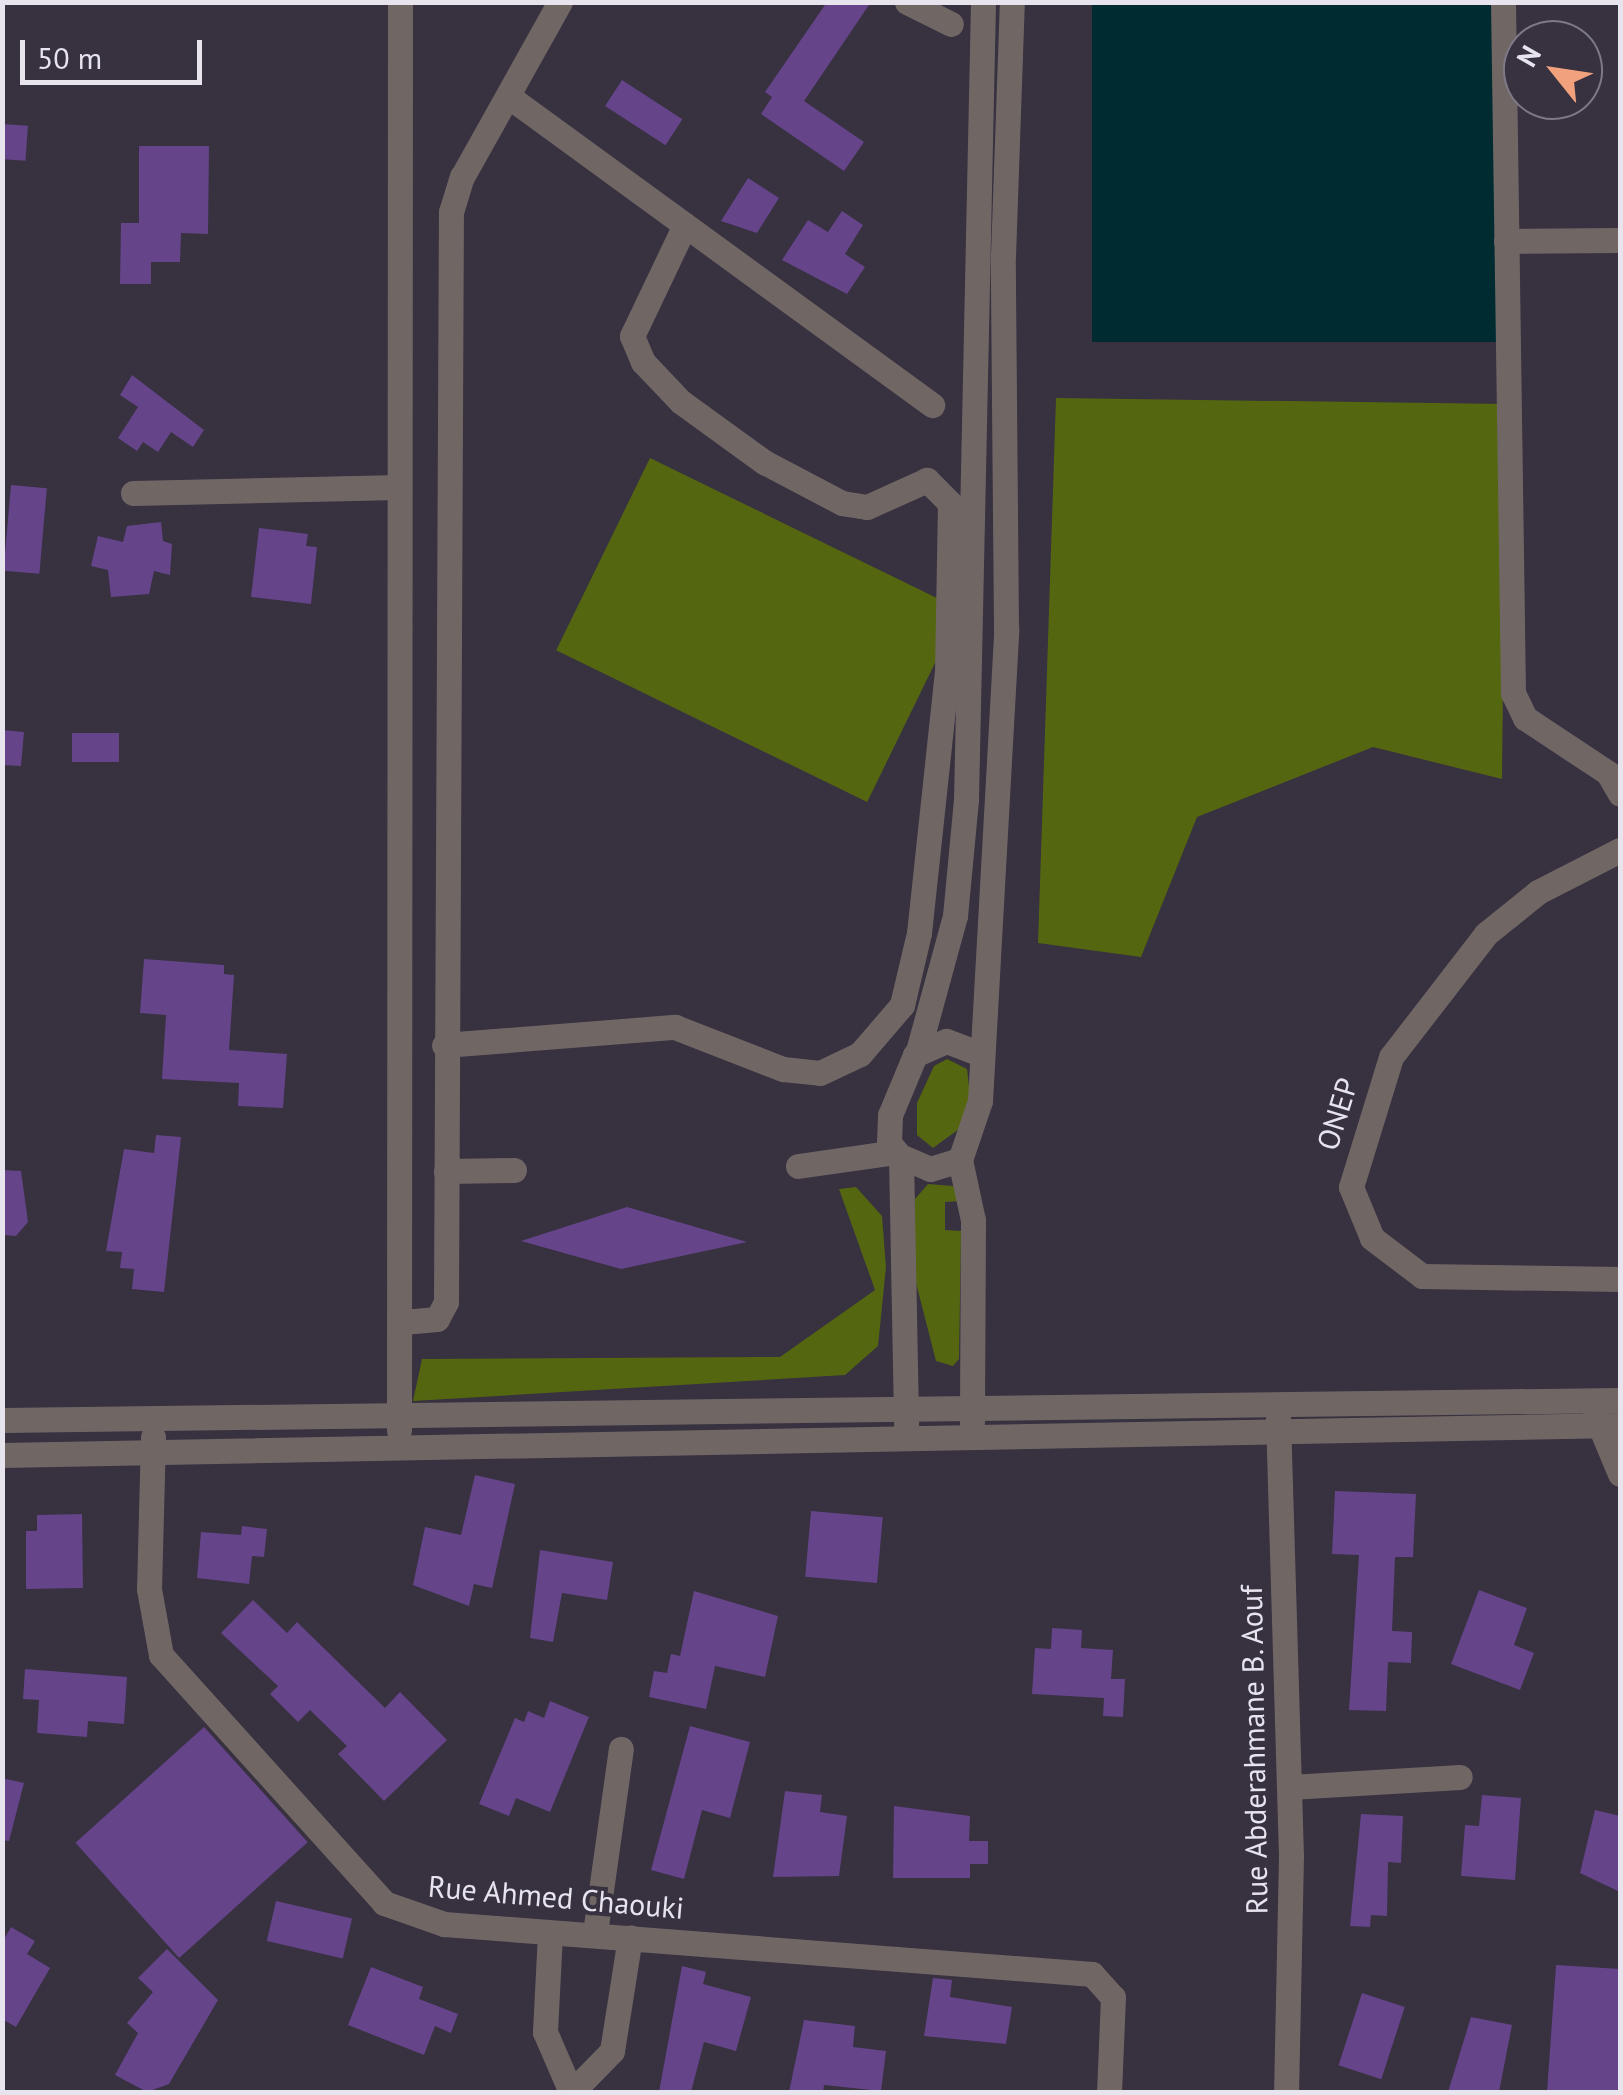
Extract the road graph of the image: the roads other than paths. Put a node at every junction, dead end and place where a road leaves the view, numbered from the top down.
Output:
1 (400, 2) edge
2 (560, 2) edge
3 (907, 2) edge
4 (983, 2) edge
5 (1012, 2) edge
6 (1503, 2) edge
7 (952, 24) dead end
8 (508, 96) junction
9 (685, 224) junction
10 (1620, 240) edge
11 (1506, 242) junction
12 (932, 404) dead end
13 (399, 487) junction
14 (133, 492) dead end
15 (1620, 794) edge
16 (1620, 850) edge
17 (444, 1045) junction
18 (918, 1051) junction
19 (978, 1053) junction
20 (898, 1155) junction
21 (960, 1160) junction
22 (798, 1166) dead end
23 (446, 1170) junction
24 (514, 1170) dead end
25 (1620, 1279) edge
26 (402, 1322) junction
27 (1620, 1400) edge
28 (1278, 1406) junction
29 (906, 1410) junction
30 (972, 1410) junction
31 (399, 1416) junction
32 (1604, 1416) edge
33 (153, 1417) junction
34 (2, 1420) edge
35 (1279, 1433) junction
36 (972, 1437) junction
37 (907, 1438) junction
38 (398, 1445) junction
39 (152, 1452) junction
40 (2, 1455) edge
41 (1620, 1474) edge
42 (621, 1748) dead end
43 (1460, 1777) dead end
44 (1290, 1787) junction
45 (596, 1933) junction
46 (550, 1934) junction
47 (630, 1936) junction
48 (581, 2090) edge
49 (1109, 2092) edge
50 (1286, 2092) edge

1 - 13 street
2 - 8 street
3 - 7 street
4 - 18 street
5 - 19 street
6 - 11 street
8 - 9 street
8 - 17 street
9 - 12 street
9 - 17 street
10 - 11 street
11 - 15 street
13 - 14 street
13 - 26 street
16 - 25 street, ONEP
17 - 23 street
18 - 19 street
18 - 20 street
19 - 21 street
20 - 21 street
20 - 22 street
20 - 29 street
21 - 30 street
23 - 24 street
23 - 26 street
26 - 31 street
27 - 32 street
28 - 30 street
28 - 32 street
28 - 35 street, Rue Abderahmane B. Aouf
29 - 30 street
29 - 31 street
29 - 37 street
30 - 36 street
31 - 33 street
31 - 38 street
32 - 35 street
32 - 41 street
33 - 34 street
33 - 39 street, Rue Ahmed Chaouki
35 - 36 street
35 - 44 street, Rue Abderahmane B. Aouf
36 - 37 street
37 - 38 street
38 - 39 street
39 - 40 street
39 - 46 street, Rue Ahmed Chaouki
42 - 45 street
43 - 44 street
44 - 50 street, Rue Abderahmane B. Aouf
45 - 46 street, Rue Ahmed Chaouki
45 - 47 street, Rue Ahmed Chaouki
46 - 48 street
47 - 48 street
47 - 49 street, Rue Ahmed Chaouki

